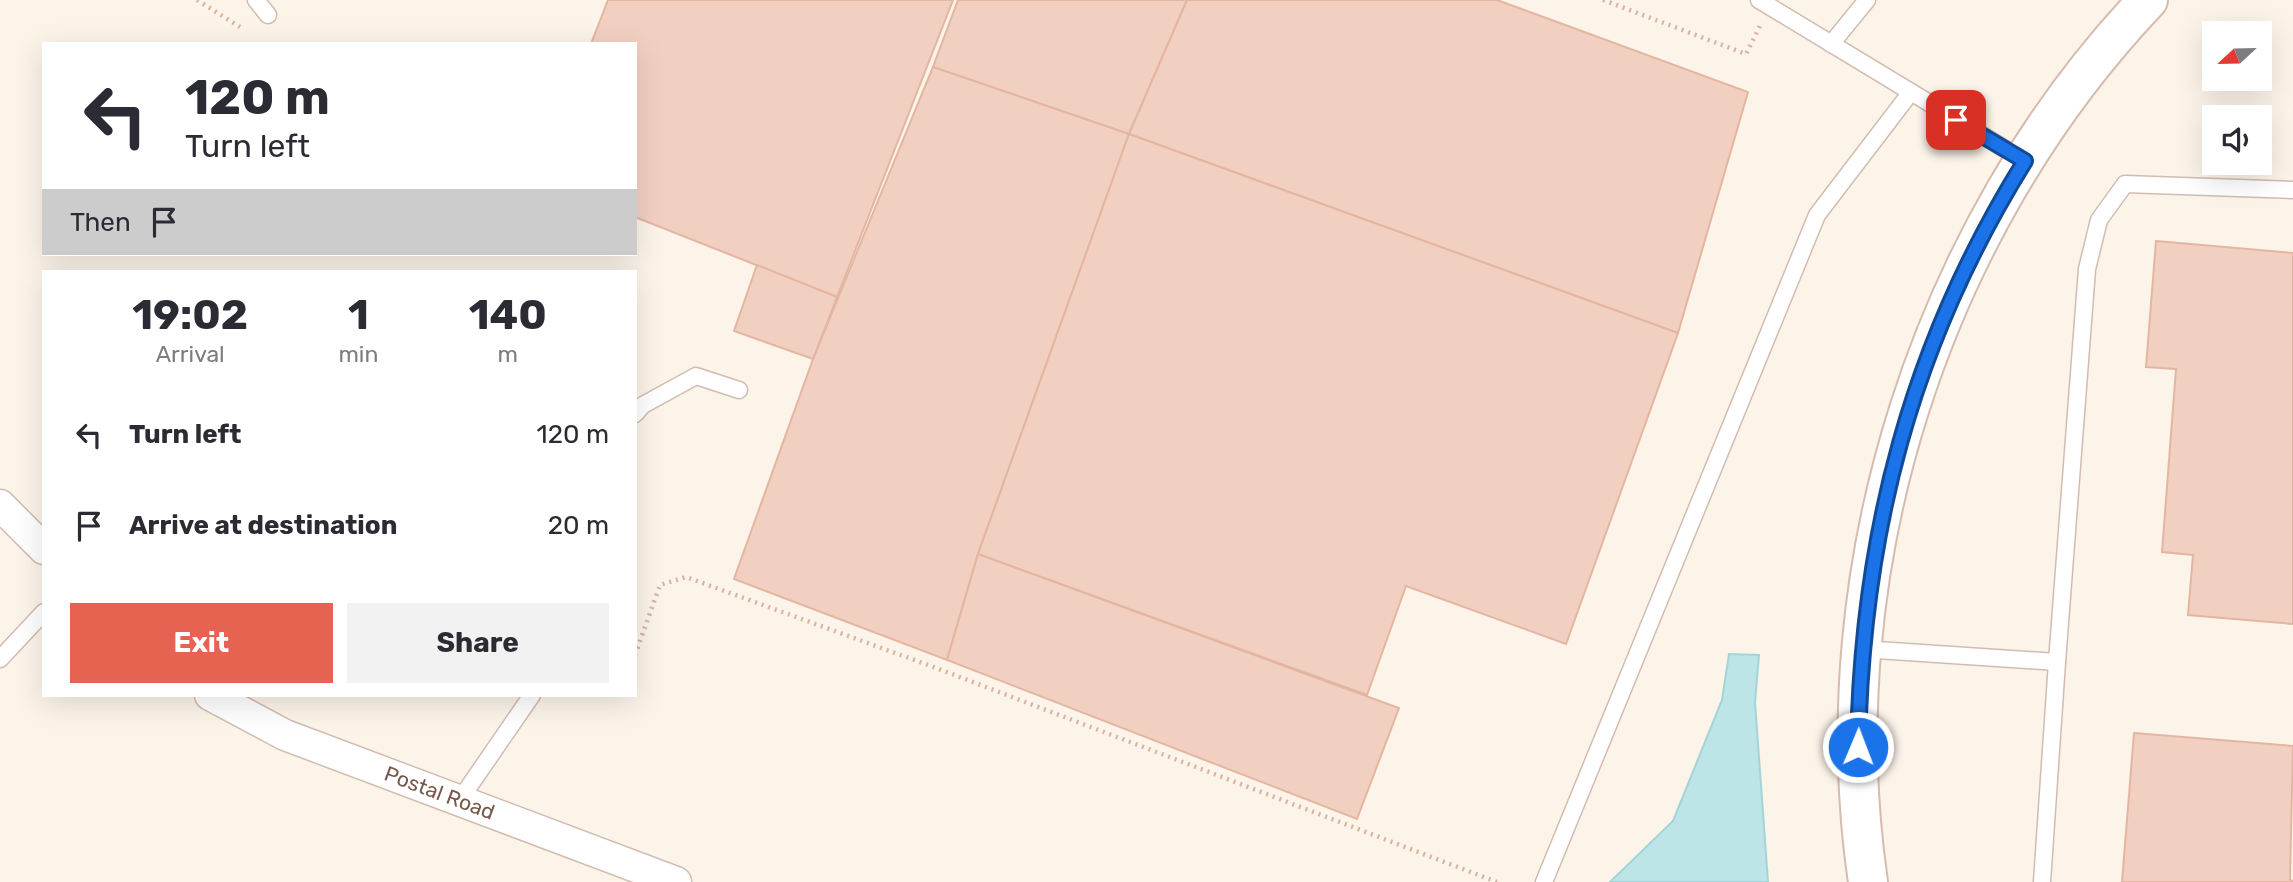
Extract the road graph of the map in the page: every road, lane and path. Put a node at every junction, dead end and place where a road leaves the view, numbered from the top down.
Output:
1 (197, 0) edge
2 (256, 0) edge
3 (1603, 0) edge
4 (1867, 0) edge
5 (2148, 0) edge
6 (1764, 3) edge
7 (268, 15) dead end
8 (240, 27) dead end
9 (1831, 44) junction
10 (1911, 92) junction
11 (2025, 161) junction
12 (2293, 190) edge
13 (739, 390) dead end
14 (637, 412) edge
15 (0, 505) edge
16 (42, 547) edge
17 (42, 614) edge
18 (637, 649) edge
19 (1862, 649) junction
20 (0, 659) edge
21 (2057, 662) junction
22 (213, 697) edge
23 (530, 697) edge
24 (459, 801) junction
25 (644, 876) edge
26 (676, 882) edge
27 (1497, 882) edge
28 (1544, 882) edge
29 (1868, 882) edge
30 (2042, 882) edge

1 - 8 path
2 - 7 lane
3 - 6 path
4 - 9 lane
5 - 11 street
6 - 9 lane
9 - 10 lane
10 - 11 lane
10 - 28 lane
11 - 19 street
12 - 21 lane
13 - 14 lane
15 - 16 street
17 - 20 lane
18 - 27 path
19 - 21 lane
19 - 29 street
21 - 30 lane
22 - 24 street, Postal Road
23 - 24 lane
24 - 25 street, Postal Road
25 - 26 street, Postal Road

